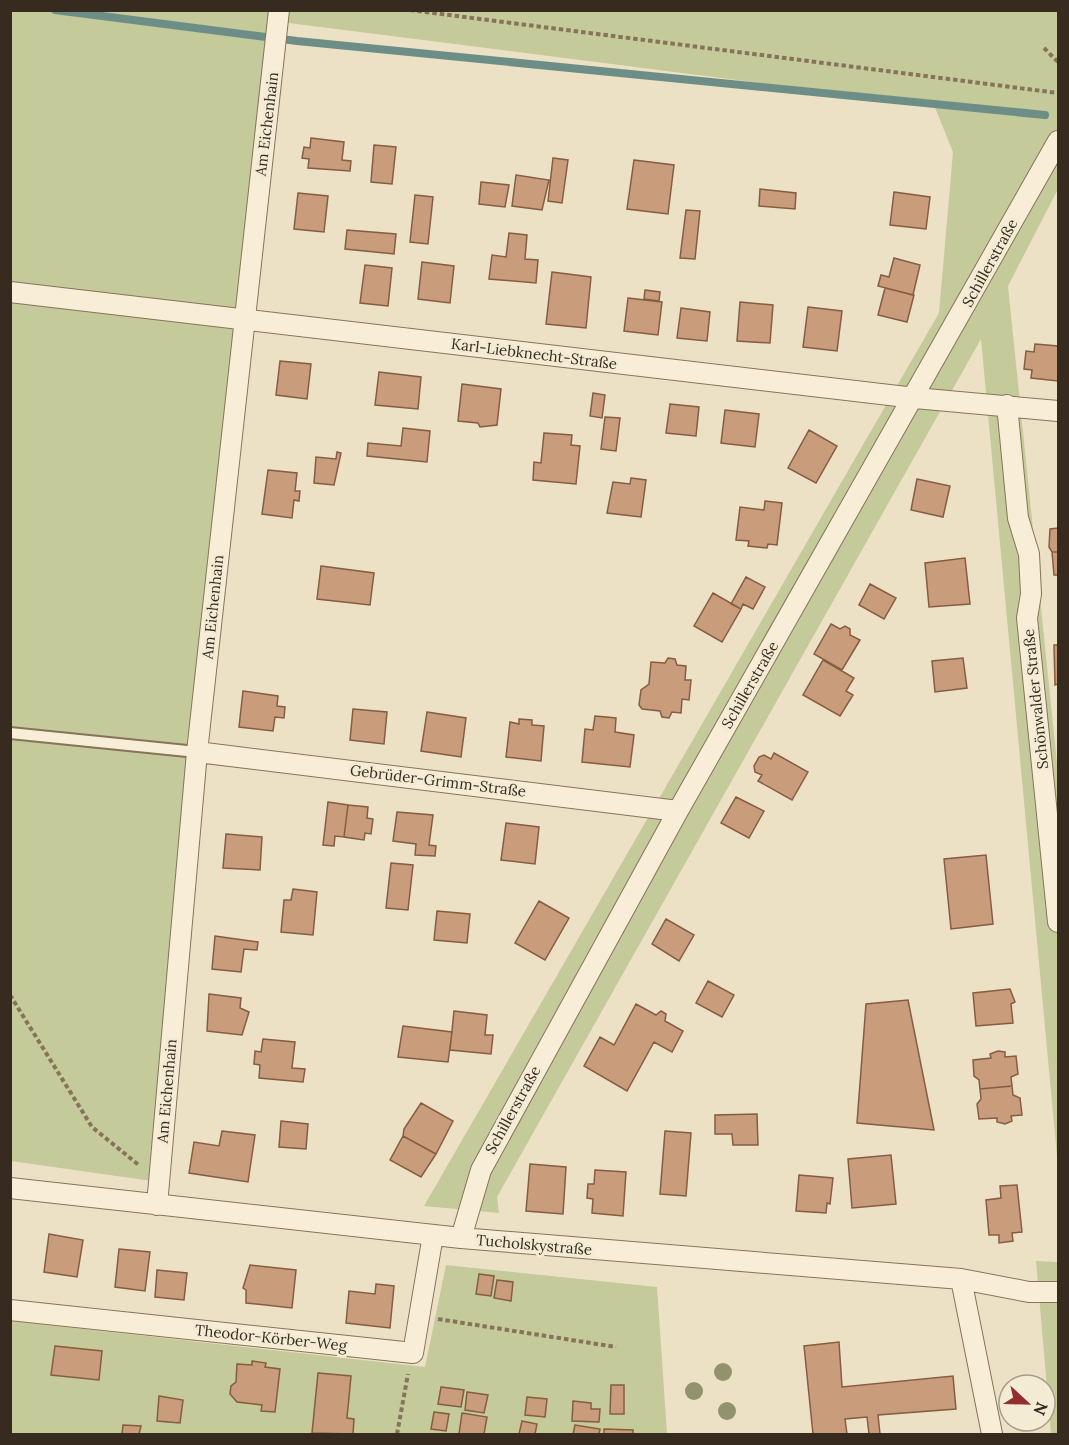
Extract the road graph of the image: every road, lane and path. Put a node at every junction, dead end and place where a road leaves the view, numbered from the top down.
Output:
1 (410, 10) edge
2 (278, 15) edge
3 (1044, 48) dead end
4 (1059, 62) edge
5 (1059, 93) edge
6 (1059, 141) edge
7 (10, 292) edge
8 (245, 320) junction
9 (915, 398) junction
10 (1007, 405) junction
11 (1059, 411) edge
12 (10, 733) edge
13 (197, 752) junction
14 (678, 811) junction
15 (1055, 851) edge
16 (1059, 922) edge
17 (10, 995) edge
18 (159, 1182) junction
19 (10, 1188) edge
20 (157, 1205) junction
21 (433, 1235) junction
22 (461, 1238) junction
23 (961, 1279) junction
24 (1059, 1292) edge
25 (10, 1310) edge
26 (420, 1316) junction
27 (616, 1347) dead end
28 (413, 1353) junction
29 (397, 1434) edge
30 (992, 1434) edge

1 - 5 path
2 - 8 street, Am Eichenhain
3 - 4 path
6 - 9 street, Schillerstraße
7 - 8 street, Karl-Liebknecht-Straße
8 - 9 street, Karl-Liebknecht-Straße
8 - 13 street, Am Eichenhain
9 - 10 street, Karl-Liebknecht-Straße
9 - 14 street, Schillerstraße
10 - 11 street, Karl-Liebknecht-Straße
10 - 15 street, Schönwalder Straße
12 - 13 lane
13 - 14 street, Gebrüder-Grimm-Straße
13 - 18 street, Am Eichenhain
14 - 22 street, Schillerstraße
15 - 16 street, Schönwalder Straße
17 - 18 path
18 - 20 street, Am Eichenhain
19 - 20 street, Tucholskystraße
20 - 21 street, Tucholskystraße
21 - 22 street, Tucholskystraße
21 - 26 street
22 - 23 street, Tucholskystraße
23 - 24 street, Tucholskystraße
23 - 30 street
25 - 28 street, Theodor-Körber-Weg
26 - 27 path
26 - 28 street
28 - 29 path

